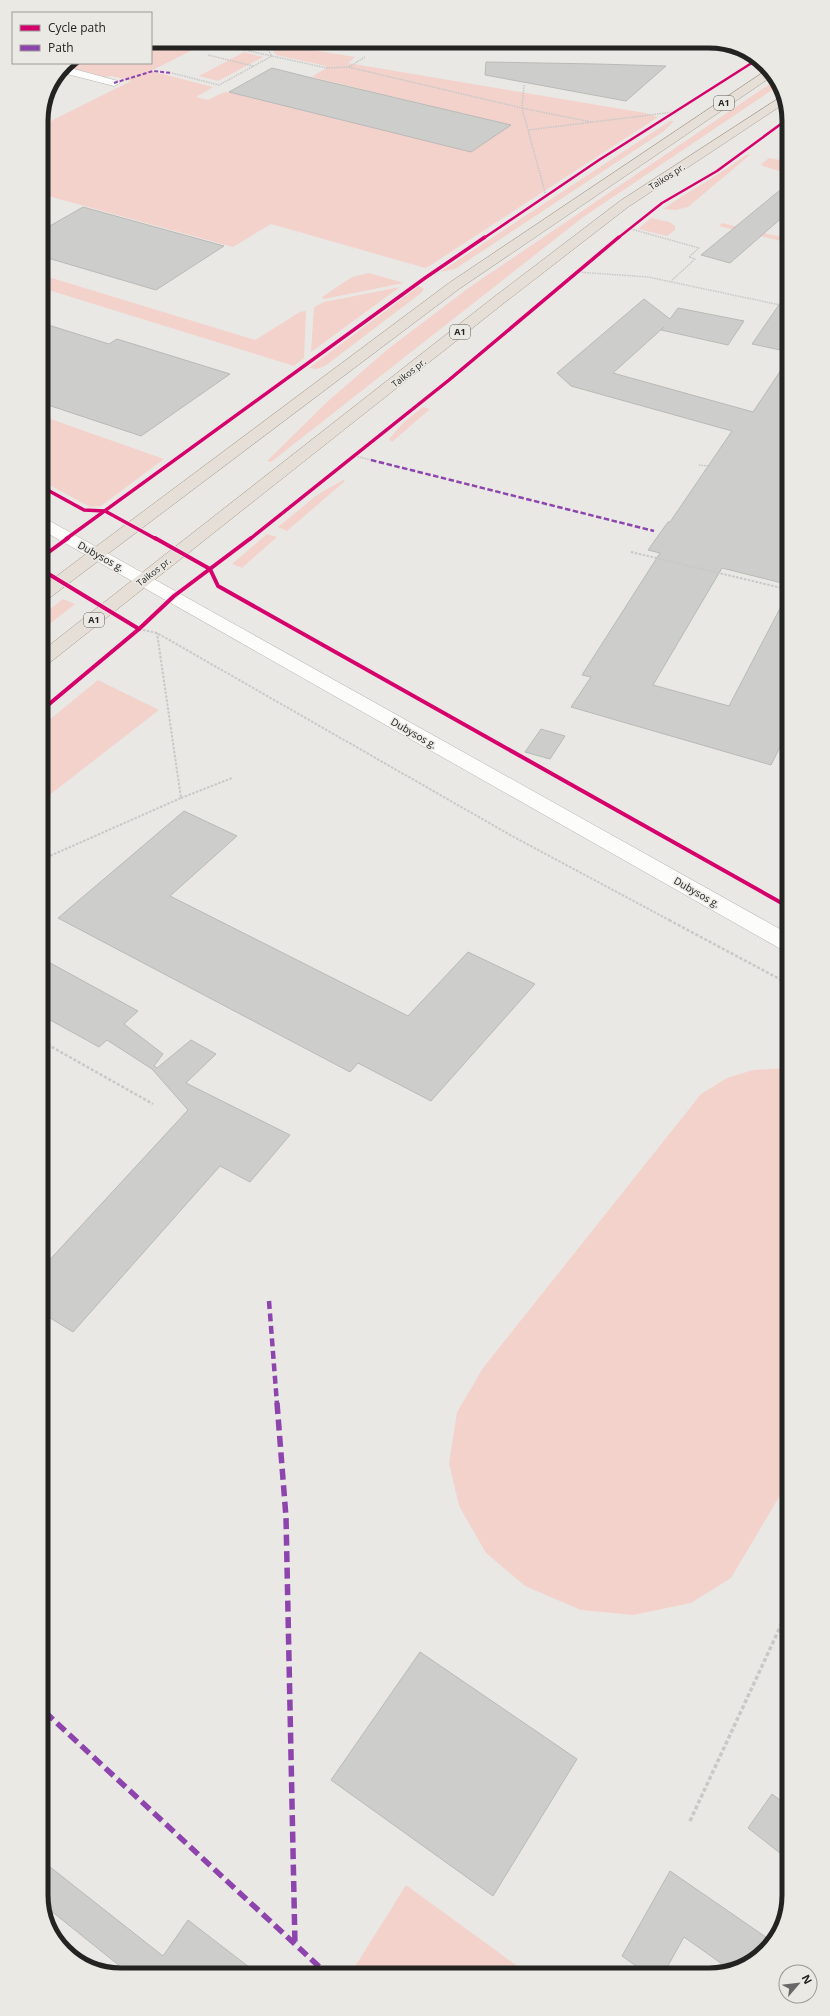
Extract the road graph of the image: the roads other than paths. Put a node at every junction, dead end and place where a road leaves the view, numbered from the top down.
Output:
1 (68, 71) edge
2 (766, 75) edge
3 (114, 83) dead end
4 (779, 102) edge
5 (48, 526) edge
6 (98, 554) junction
7 (145, 580) junction
8 (48, 591) edge
9 (48, 655) edge
10 (782, 939) edge

1 - 3 street
2 - 6 main road, A1
4 - 7 main road, Taikos pr. / A1
5 - 6 street, Dubysos g.
6 - 7 street, Dubysos g.
6 - 8 main road, A1
7 - 9 main road, Taikos pr. / A1
7 - 10 street, Dubysos g.

